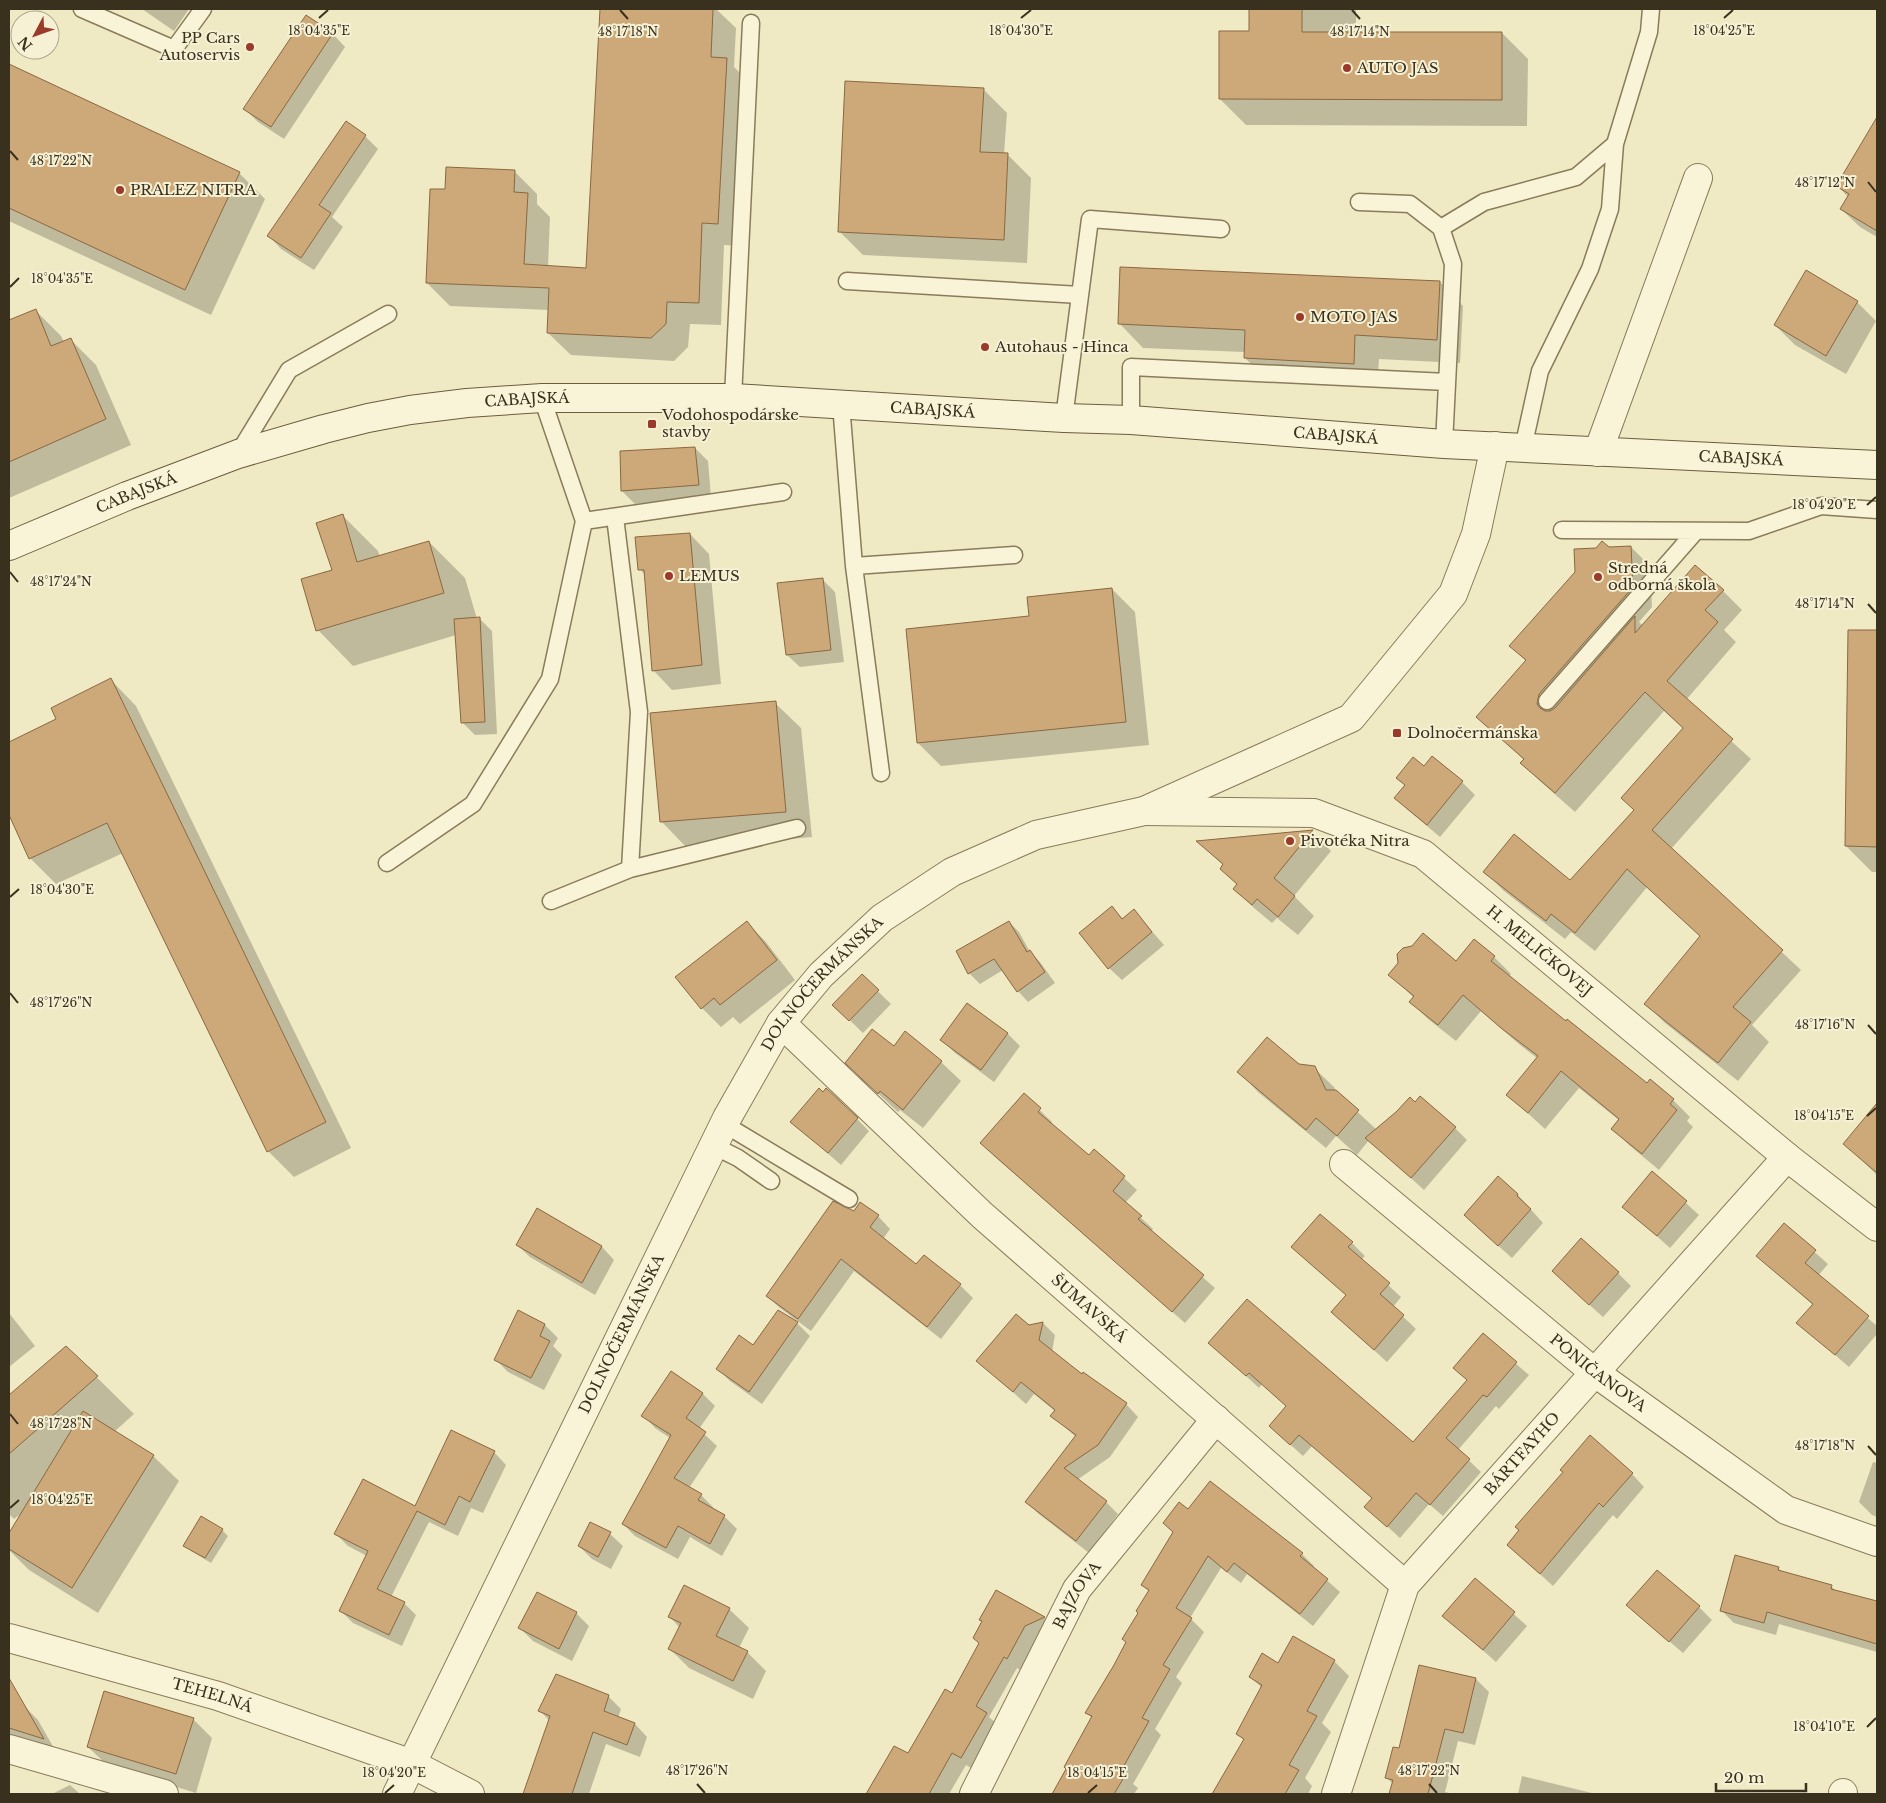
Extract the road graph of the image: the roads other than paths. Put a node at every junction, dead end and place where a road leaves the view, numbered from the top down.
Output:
1 (82, 9) edge
2 (203, 9) edge
3 (1651, 9) edge
4 (751, 23) dead end
5 (1615, 144) junction
6 (1698, 178) dead end
7 (1359, 202) dead end
8 (1441, 228) junction
9 (1221, 229) dead end
10 (846, 281) dead end
11 (1080, 295) junction
12 (388, 314) dead end
13 (1448, 382) junction
14 (542, 398) junction
15 (733, 398) junction
16 (841, 404) junction
17 (1064, 418) junction
18 (1131, 420) junction
19 (1444, 444) junction
20 (1495, 446) junction
21 (1523, 448) junction
22 (1598, 452) junction
23 (238, 454) junction
24 (1877, 465) edge
25 (783, 492) dead end
26 (1877, 510) edge
27 (616, 517) junction
28 (584, 522) junction
29 (1562, 530) dead end
30 (1696, 531) junction
31 (9, 546) edge
32 (1014, 555) dead end
33 (854, 566) junction
34 (1547, 701) dead end
35 (881, 773) dead end
36 (1144, 811) junction
37 (797, 828) dead end
38 (387, 863) dead end
39 (630, 869) junction
40 (551, 901) dead end
41 (781, 1023) junction
42 (719, 1135) junction
43 (1787, 1157) junction
44 (1344, 1164) dead end
45 (771, 1181) dead end
46 (849, 1199) dead end
47 (1877, 1227) edge
48 (1594, 1372) junction
49 (1216, 1419) junction
50 (1877, 1542) edge
51 (1405, 1585) junction
52 (9, 1638) edge
53 (15, 1757) edge
54 (412, 1764) junction
55 (164, 1794) edge
56 (397, 1794) edge
57 (470, 1794) edge
58 (974, 1794) edge
59 (1336, 1794) edge

1 - 2 lane
3 - 5 lane
4 - 15 lane
5 - 8 lane
5 - 21 lane
6 - 22 street
7 - 8 lane
8 - 13 lane
9 - 11 lane
10 - 11 lane
11 - 17 lane
12 - 23 lane
13 - 18 lane
13 - 19 lane
14 - 15 street, CABAJSKÁ
14 - 23 street, CABAJSKÁ
14 - 28 lane
15 - 16 street, CABAJSKÁ
16 - 17 street, CABAJSKÁ
16 - 33 lane
17 - 18 street, CABAJSKÁ
18 - 19 street, CABAJSKÁ
19 - 20 street, CABAJSKÁ
20 - 21 street, CABAJSKÁ
20 - 36 street, DOLNOČERMÁNSKA
21 - 22 street, CABAJSKÁ
22 - 24 street, CABAJSKÁ
23 - 31 street, CABAJSKÁ
25 - 27 lane
26 - 30 lane
27 - 28 lane
27 - 39 lane
28 - 38 lane
29 - 30 lane
30 - 34 lane
32 - 33 lane
33 - 35 lane
36 - 41 street, DOLNOČERMÁNSKA
36 - 43 street, H. MELIČKOVEJ
37 - 39 lane
39 - 40 lane
41 - 42 street, DOLNOČERMÁNSKA
41 - 49 street, ŠUMAVSKÁ
42 - 45 lane
42 - 46 lane
42 - 54 street, DOLNOČERMÁNSKA
43 - 47 street, H. MELIČKOVEJ
43 - 48 street, BÁRTFAYHO
44 - 48 street, PONIČANOVA
48 - 50 street, PONIČANOVA
48 - 51 street, BÁRTFAYHO
49 - 51 street, ŠUMAVSKÁ
49 - 58 street, BAJZOVA
51 - 59 street, BÁRTFAYHO
52 - 54 street, TEHELNÁ
53 - 55 street
54 - 56 street, DOLNOČERMÁNSKA
54 - 57 street, TEHELNÁ

